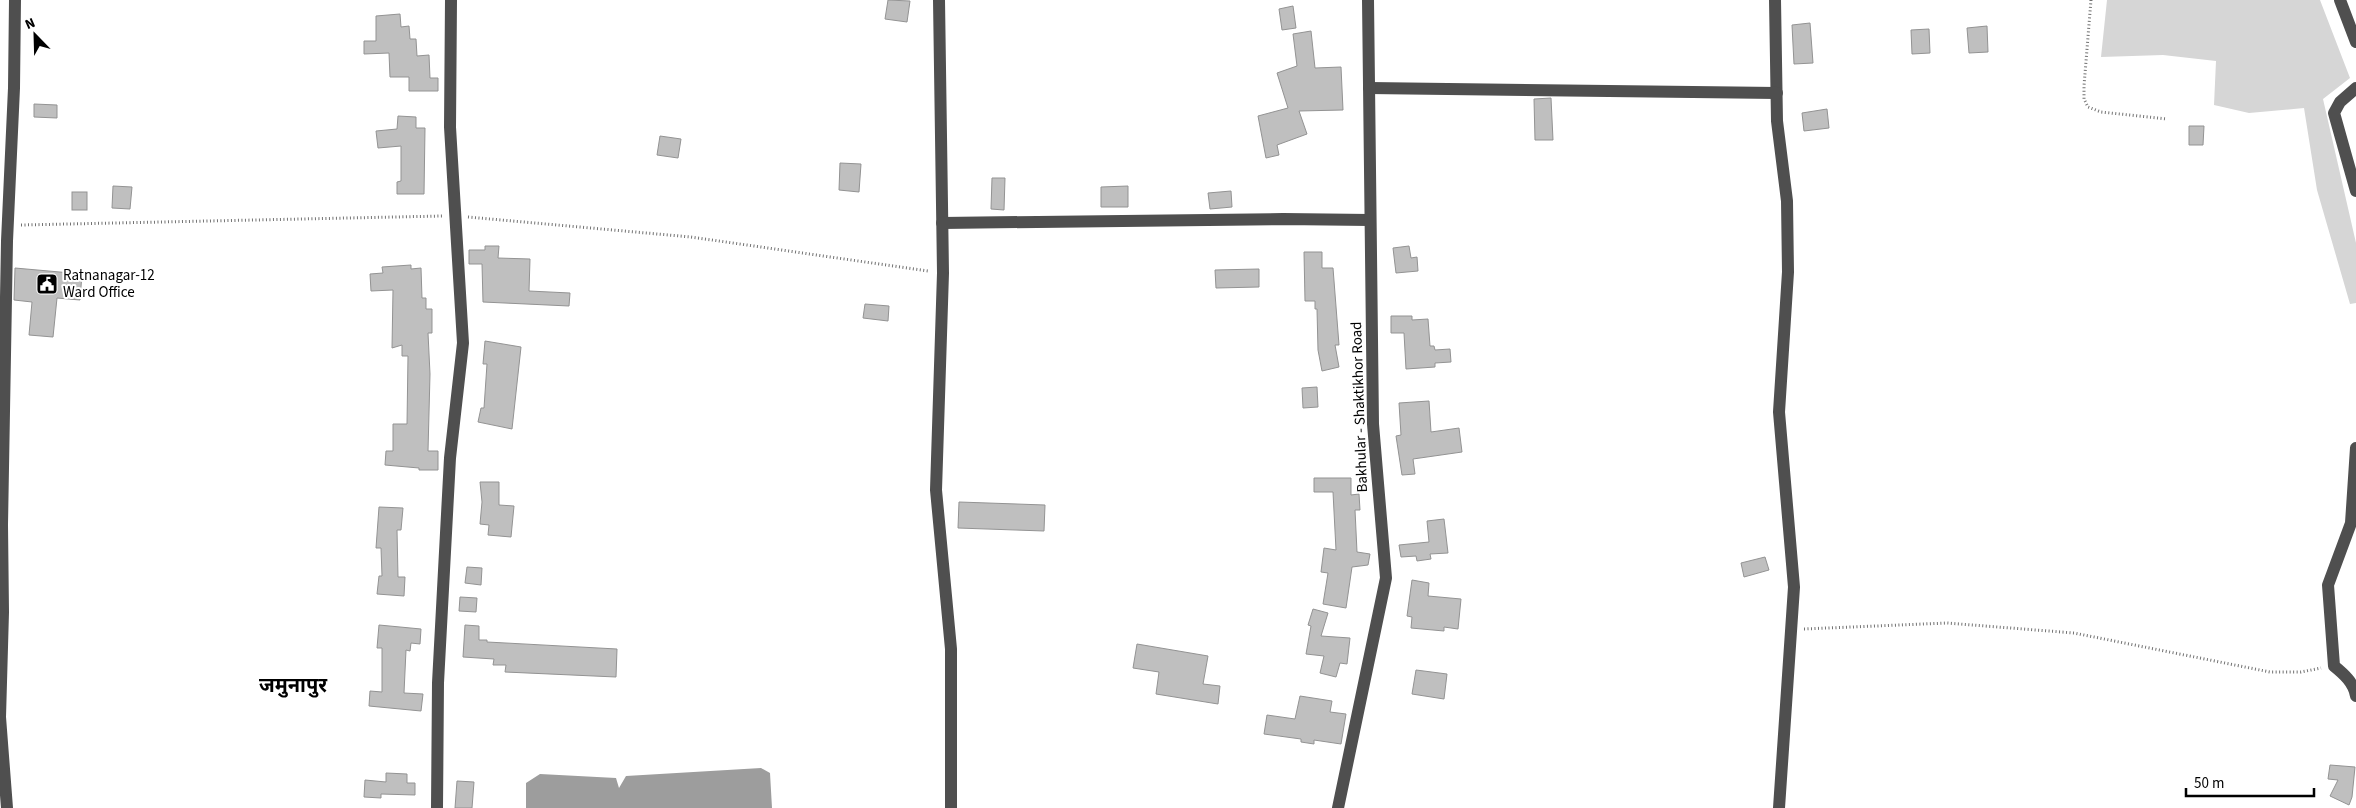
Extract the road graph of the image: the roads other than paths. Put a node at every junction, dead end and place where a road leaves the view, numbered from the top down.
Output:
1 (15, 0) edge
2 (451, 0) edge
3 (939, 0) edge
4 (1368, 0) edge
5 (1775, 0) edge
6 (2340, 0) edge
7 (2356, 42) edge
8 (1369, 88) junction
9 (2356, 88) edge
10 (1777, 93) junction
11 (2356, 190) edge
12 (1370, 220) junction
13 (942, 223) junction
14 (2356, 448) edge
15 (1, 525) edge
16 (2356, 696) edge
17 (7, 808) edge
18 (437, 808) edge
19 (951, 808) edge
20 (1338, 808) edge
21 (1779, 808) edge

1 - 15 street
2 - 18 street
3 - 13 street
4 - 8 street, Bakhular - Shaktikhor Road
5 - 10 street
6 - 7 street
8 - 10 street
8 - 12 street, Bakhular - Shaktikhor Road
9 - 11 street
10 - 21 street
12 - 13 street
12 - 20 street, Bakhular - Shaktikhor Road
13 - 19 street
14 - 16 street
15 - 17 street

